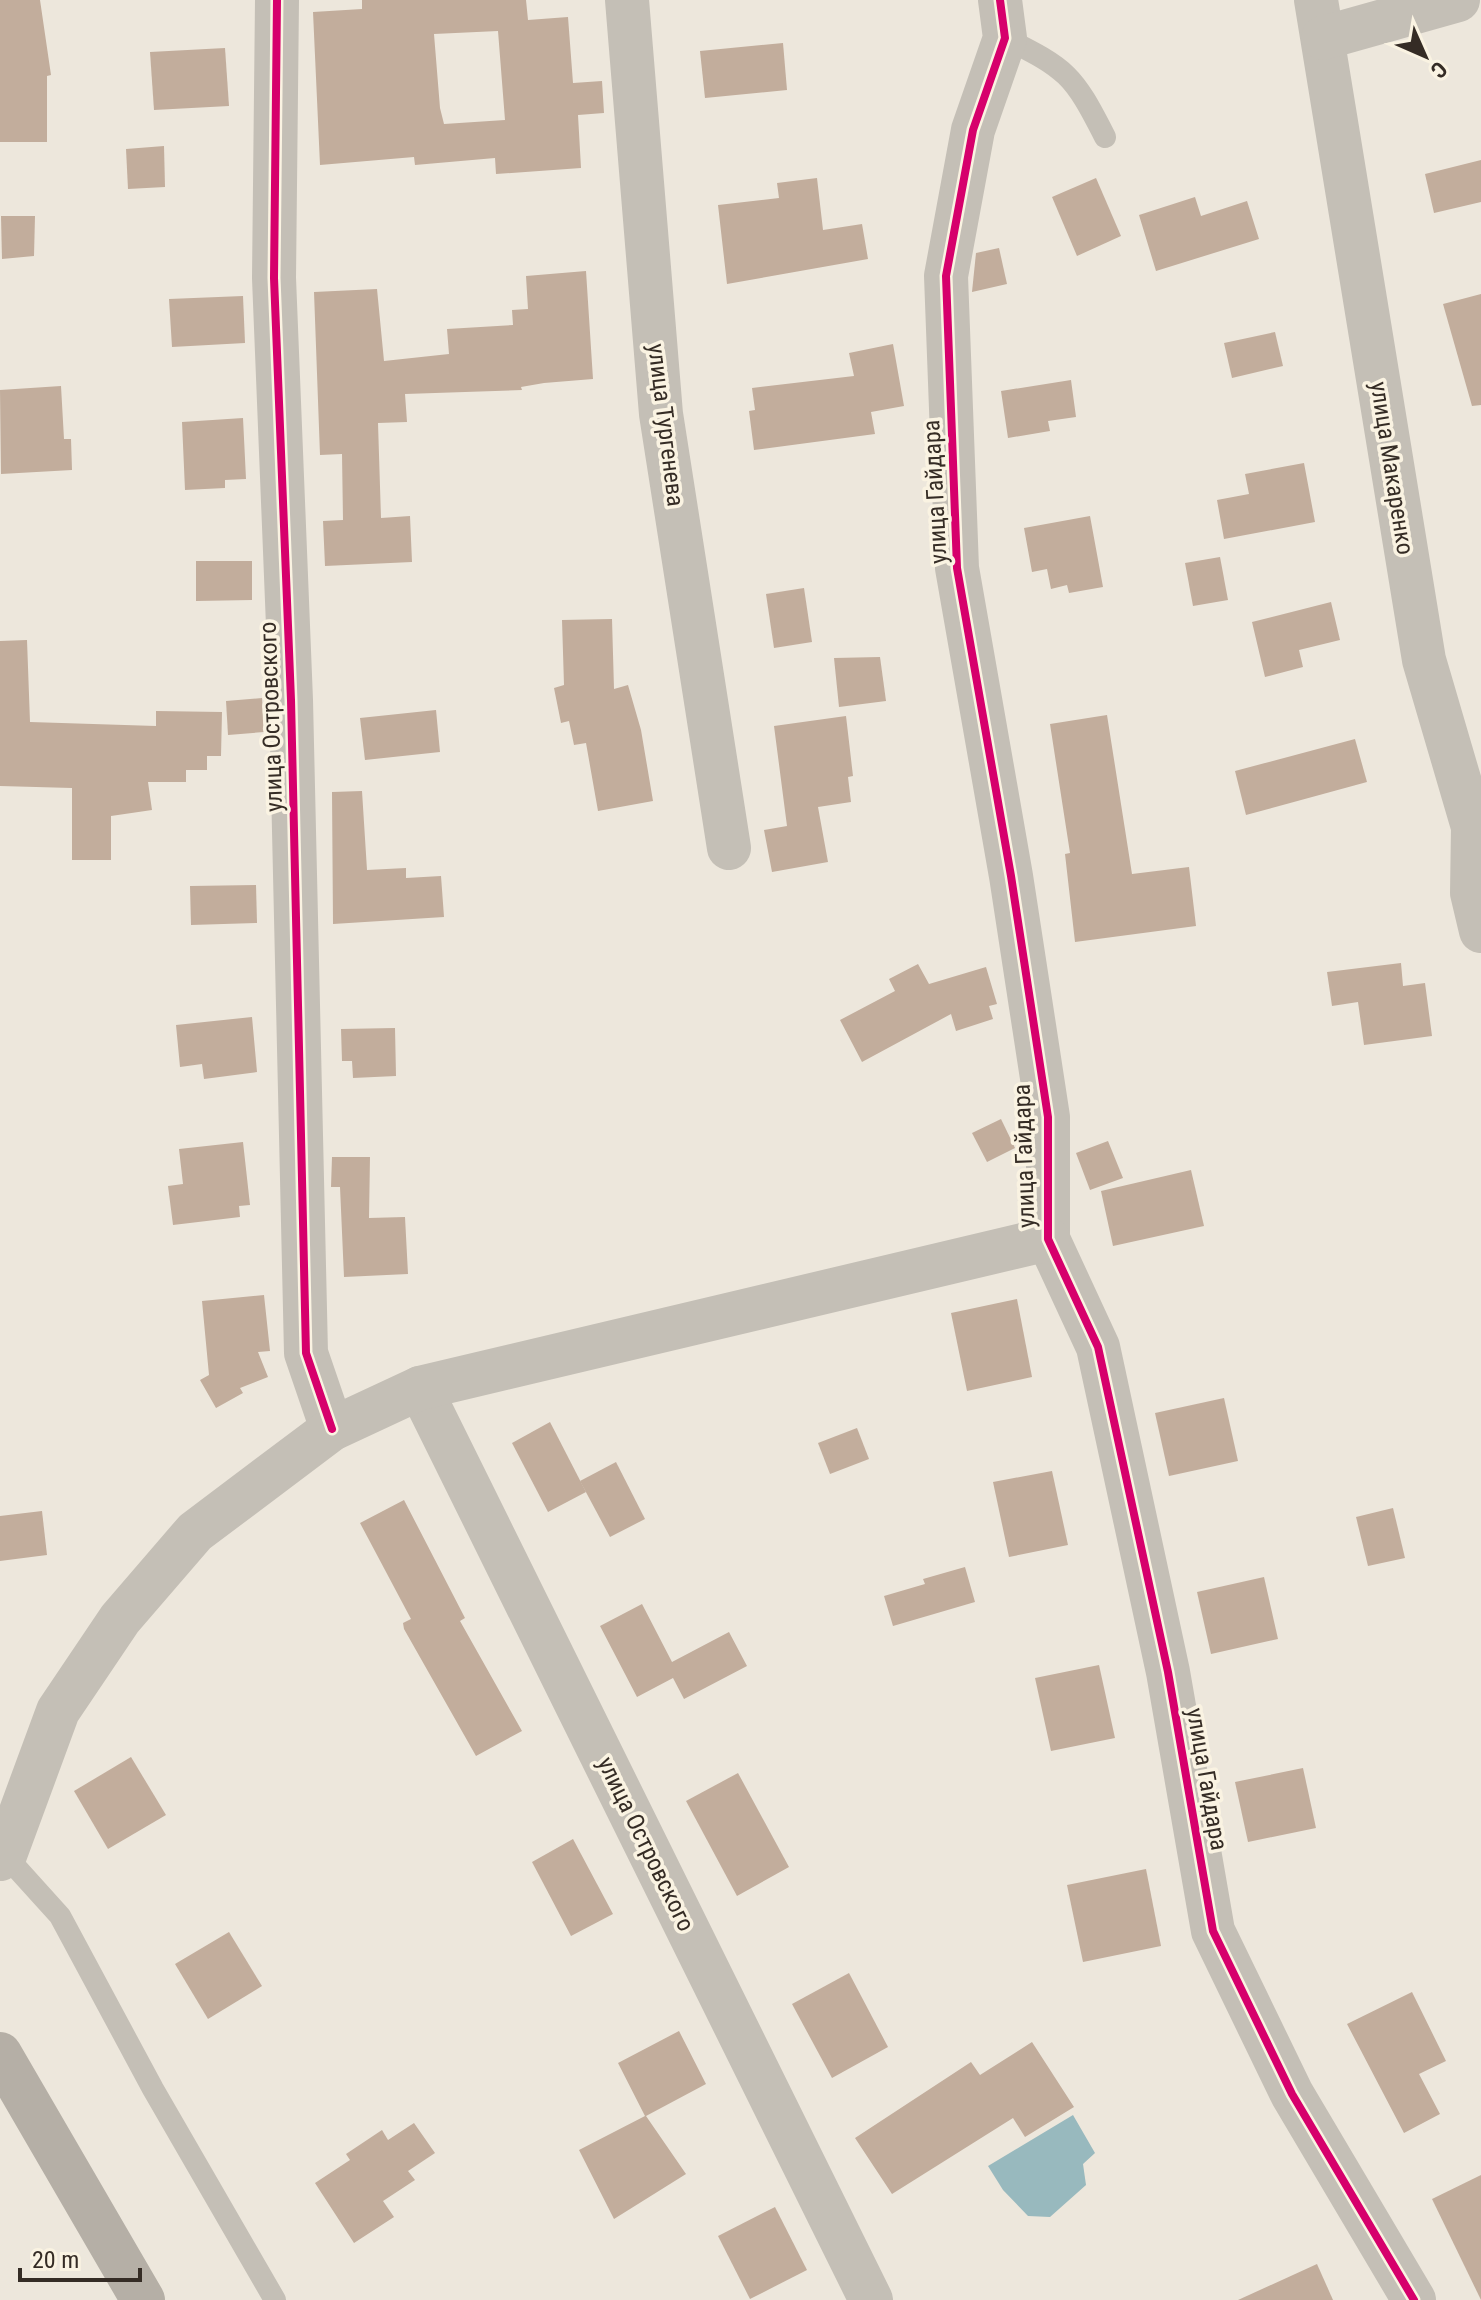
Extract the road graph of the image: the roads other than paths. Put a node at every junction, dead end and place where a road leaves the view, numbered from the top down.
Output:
1 (277, 0) edge
2 (627, 0) edge
3 (1458, 0) edge
4 (1002, 19) edge
5 (1319, 19) edge
6 (1105, 137) dead end
7 (729, 848) dead end
8 (1481, 931) edge
9 (1048, 1239) junction
10 (420, 1388) junction
11 (332, 1429) junction
12 (2, 1857) edge
13 (0, 2054) edge
14 (143, 2300) edge
15 (275, 2300) edge
16 (871, 2300) edge
17 (1414, 2300) edge

1 - 11 street, улица Островского
2 - 7 street, улица Тургенева
3 - 5 street
4 - 6 lane
4 - 9 street, улица Гайдара
5 - 8 street, улица Макаренко
9 - 10 street
9 - 17 street, улица Гайдара
10 - 11 street
10 - 16 street, улица Островского
11 - 12 street
12 - 15 lane
13 - 14 street

